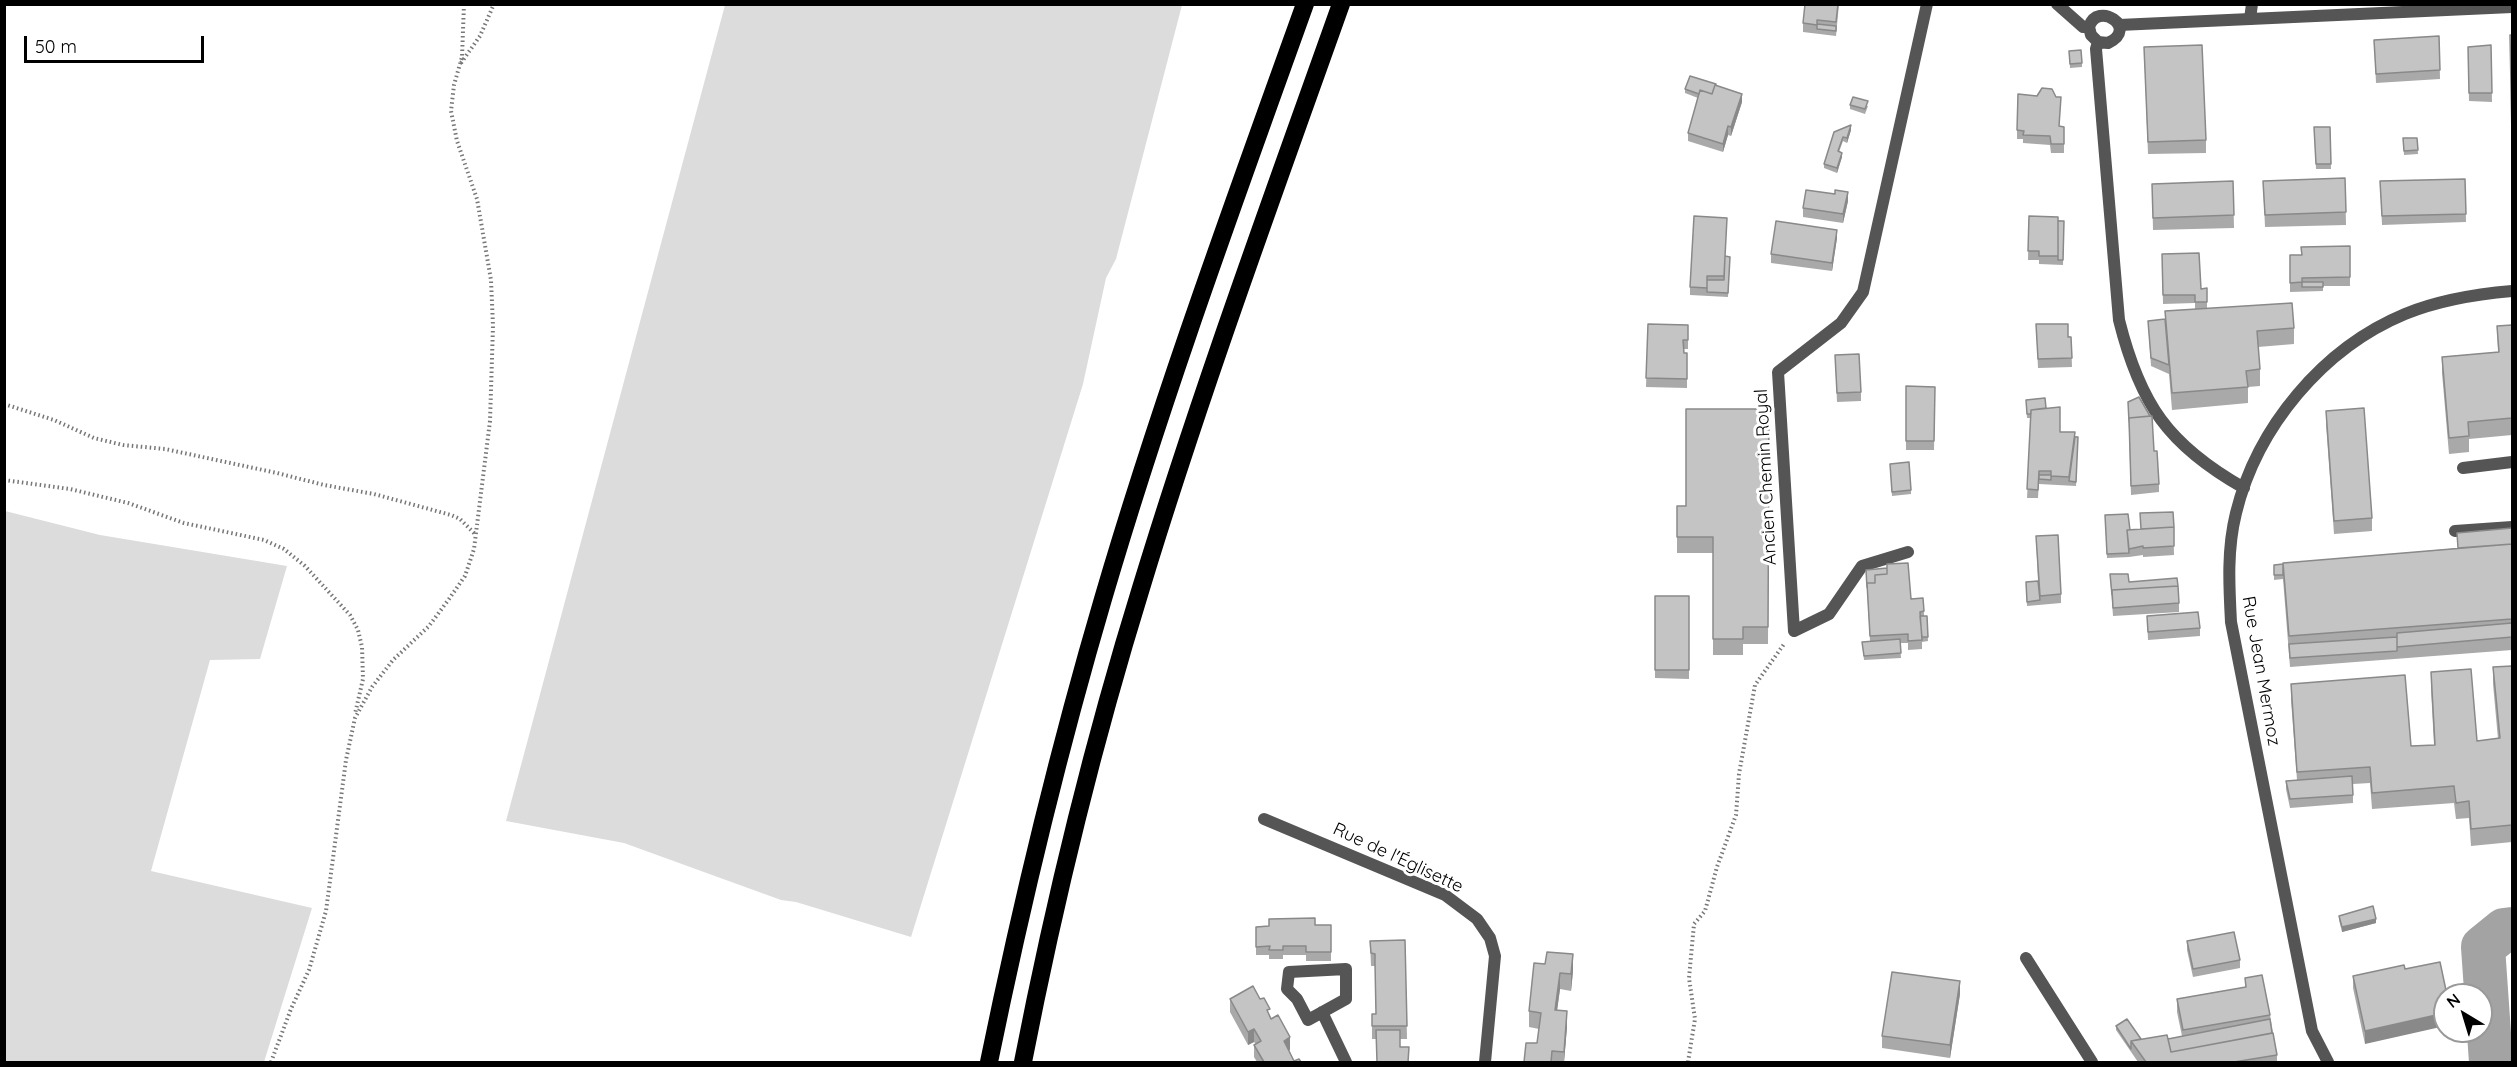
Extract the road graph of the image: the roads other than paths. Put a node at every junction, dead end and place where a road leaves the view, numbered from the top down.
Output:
1 (1305, 4) edge
2 (1341, 4) edge
3 (1927, 4) edge
4 (2057, 4) edge
5 (2252, 4) edge
6 (2512, 7) edge
7 (2109, 13) edge
8 (2250, 19) junction
9 (2089, 27) junction
10 (2098, 42) junction
11 (2512, 291) edge
12 (2512, 462) edge
13 (2463, 468) dead end
14 (2244, 488) junction
15 (2512, 527) edge
16 (2456, 531) edge
17 (1908, 552) dead end
18 (1264, 819) dead end
19 (2026, 958) dead end
20 (1322, 1012) junction
21 (989, 1062) edge
22 (1023, 1062) edge
23 (1346, 1062) edge
24 (1485, 1062) edge
25 (2092, 1062) edge
26 (2328, 1062) edge

1 - 21 highway
2 - 22 highway
3 - 17 street, Ancien Chemin Royal
4 - 9 street
5 - 8 street
6 - 8 street
7 - 8 street
7 - 9 street
7 - 10 street
9 - 10 street
10 - 14 street
11 - 14 street, Rue Jean Mermoz
12 - 13 street
14 - 26 street, Rue Jean Mermoz
15 - 16 street
18 - 24 street, Rue de l'Églisette
19 - 25 street
20 - 20 street
20 - 23 street

